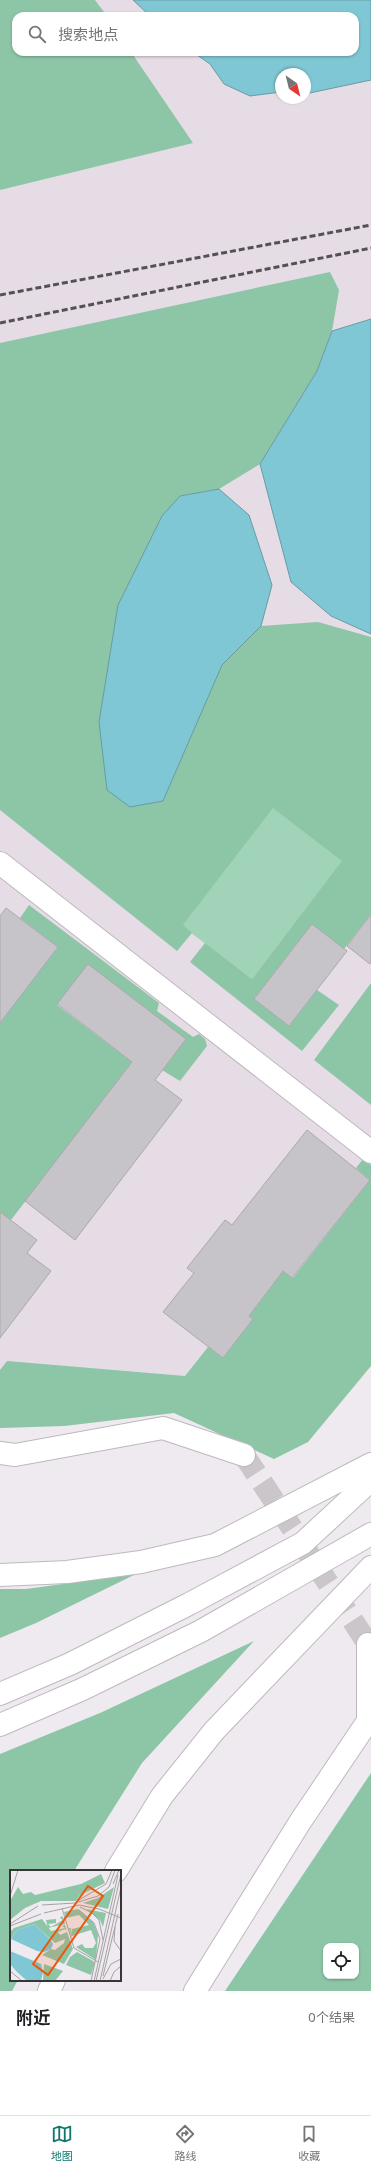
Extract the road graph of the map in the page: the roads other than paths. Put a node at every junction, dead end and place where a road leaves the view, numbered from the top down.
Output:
1 (0, 863) edge
2 (371, 1152) edge
3 (0, 1453) edge
4 (244, 1455) tunnel mouth
5 (371, 1464) edge
6 (371, 1480) edge
7 (371, 1534) edge
8 (371, 1567) edge
9 (0, 1575) edge
10 (368, 1644) dead end
11 (0, 1694) edge
12 (0, 1724) edge
13 (117, 1870) edge
14 (54, 1981) edge
15 (49, 1991) edge
16 (195, 1991) edge

1 - 2 main road
3 - 4 main road
5 - 9 main road
6 - 11 main road
7 - 12 main road
8 - 13 main road
10 - 16 main road
14 - 15 main road

